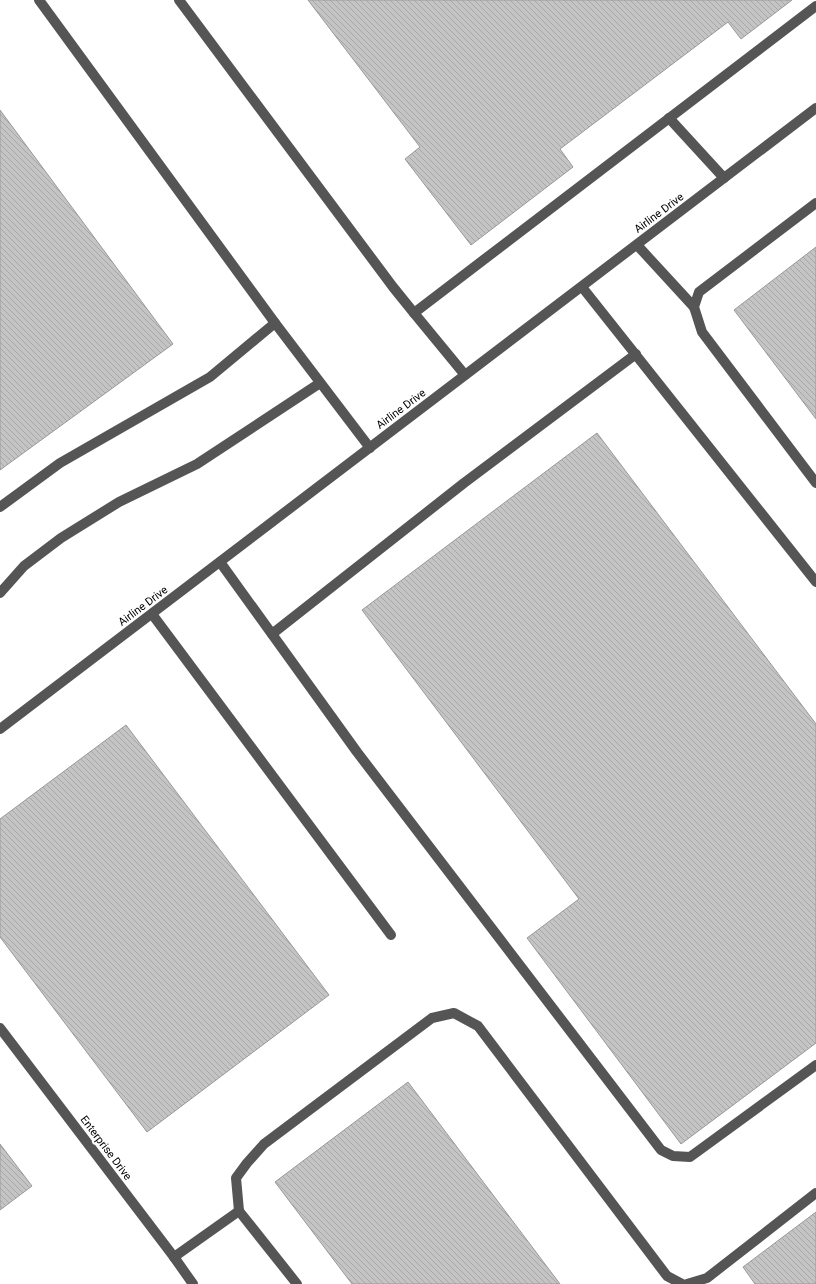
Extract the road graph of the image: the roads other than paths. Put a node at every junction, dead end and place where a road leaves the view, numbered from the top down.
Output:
1 (39, 0) edge
2 (179, 0) edge
3 (816, 6) edge
4 (816, 108) edge
5 (669, 118) junction
6 (724, 178) junction
7 (816, 203) edge
8 (637, 245) junction
9 (582, 287) junction
10 (694, 307) junction
11 (414, 313) junction
12 (275, 323) junction
13 (636, 354) junction
14 (465, 376) junction
15 (320, 383) junction
16 (370, 448) junction
17 (816, 483) edge
18 (0, 507) edge
19 (220, 562) junction
20 (816, 582) edge
21 (0, 593) edge
22 (152, 614) junction
23 (272, 634) junction
24 (0, 729) edge
25 (391, 935) dead end
26 (0, 1028) edge
27 (816, 1066) edge
28 (816, 1193) edge
29 (239, 1211) junction
30 (174, 1257) junction
31 (188, 1282) edge
32 (297, 1284) edge
33 (682, 1284) edge
34 (687, 1284) edge

1 - 12 street
2 - 11 street
3 - 5 street
4 - 6 street, Airline Drive
5 - 6 street
5 - 11 street
6 - 8 street, Airline Drive
7 - 10 street
8 - 9 street, Airline Drive
8 - 10 street
9 - 13 street
9 - 14 street, Airline Drive
10 - 17 street
11 - 14 street
12 - 15 street
12 - 18 street
13 - 20 street
13 - 23 street
14 - 16 street, Airline Drive
15 - 16 street
15 - 21 street
16 - 19 street, Airline Drive
19 - 22 street, Airline Drive
19 - 23 street
22 - 24 street, Airline Drive
22 - 25 street
23 - 27 street
26 - 30 street, Enterprise Drive
28 - 34 street
29 - 30 street
29 - 32 street
29 - 33 street
30 - 31 street, Enterprise Drive

